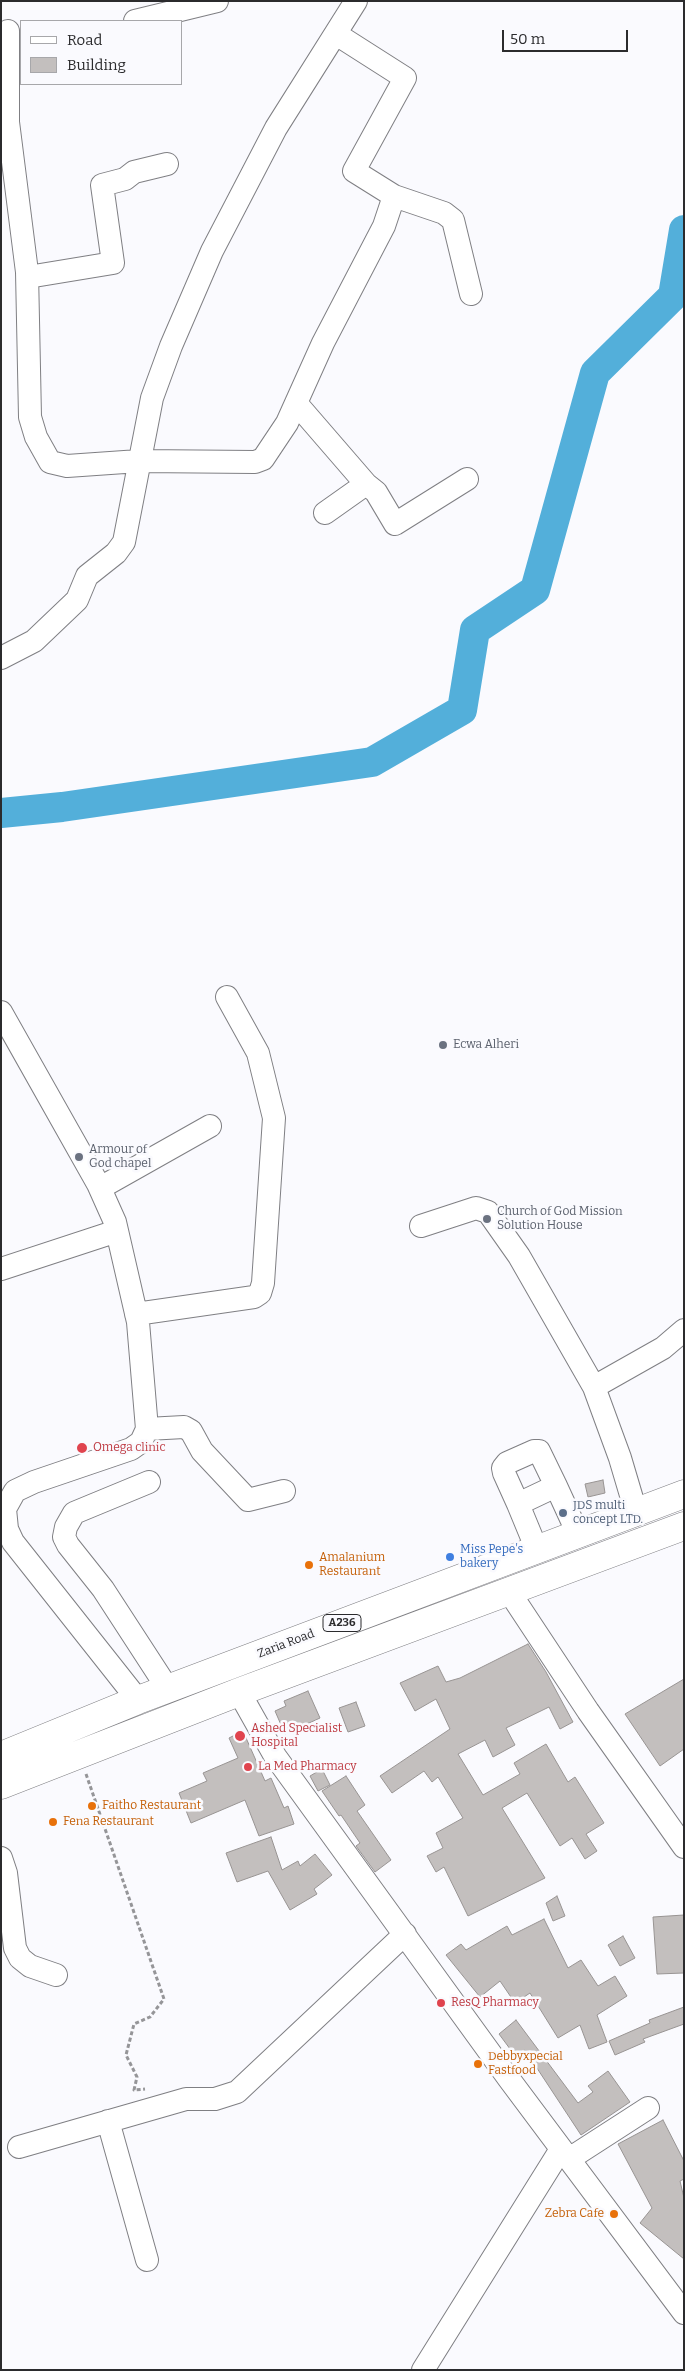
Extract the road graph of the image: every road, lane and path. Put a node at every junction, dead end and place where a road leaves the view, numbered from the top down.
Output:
1 (217, 1) edge
2 (356, 1) edge
3 (139, 20) edge
4 (10, 30) edge
5 (336, 34) junction
6 (167, 164) dead end
7 (394, 196) junction
8 (11, 217) edge
9 (28, 277) junction
10 (471, 294) dead end
11 (296, 403) junction
12 (139, 461) junction
13 (466, 479) dead end
14 (366, 484) junction
15 (325, 513) dead end
16 (1, 658) edge
17 (227, 997) dead end
18 (1, 1012) edge
19 (210, 1126) dead end
20 (100, 1188) junction
21 (421, 1226) dead end
22 (117, 1231) junction
23 (1, 1269) edge
24 (136, 1314) junction
25 (684, 1330) edge
26 (594, 1387) junction
27 (147, 1429) junction
28 (149, 1482) dead end
29 (556, 1486) junction
30 (284, 1491) dead end
31 (684, 1494) edge
32 (518, 1504) junction
33 (636, 1512) junction
34 (684, 1526) edge
35 (588, 1530) junction
36 (537, 1550) junction
37 (612, 1554) junction
38 (510, 1593) junction
39 (168, 1689) junction
40 (239, 1692) junction
41 (138, 1700) junction
42 (78, 1754) junction
43 (1, 1756) edge
44 (1, 1785) edge
45 (684, 1847) edge
46 (1, 1858) edge
47 (405, 1934) junction
48 (56, 1975) dead end
49 (152, 2089) dead end
50 (648, 2108) dead end
51 (108, 2121) junction
52 (19, 2147) dead end
53 (565, 2154) junction
54 (147, 2260) dead end
55 (681, 2306) edge
56 (422, 2370) edge

1 - 3 street
2 - 5 street
4 - 8 street
5 - 7 street
5 - 12 street
6 - 9 street
7 - 10 street
7 - 11 street
8 - 9 street
9 - 12 street
11 - 12 street
11 - 14 street
12 - 16 street
13 - 14 street
14 - 15 street
17 - 24 street
18 - 20 street
19 - 20 street
20 - 22 street
21 - 26 street
22 - 23 street
22 - 24 street
24 - 27 street
25 - 26 street
26 - 33 street
27 - 30 street
27 - 41 street
28 - 39 street
29 - 32 street
29 - 32 street
29 - 35 street
31 - 33 highway, Zaria Road / A236
32 - 36 street
33 - 35 highway, Zaria Road / A236
34 - 37 highway, A236
35 - 36 highway, Zaria Road / A236
35 - 37 highway
36 - 39 highway, Zaria Road / A236
37 - 38 highway, A236
38 - 40 highway, A236
38 - 45 street
39 - 41 highway, Zaria Road / A236
40 - 42 highway, A236
40 - 47 street
41 - 43 highway, Zaria Road / A236
42 - 44 highway, A236
42 - 49 path
46 - 48 street
47 - 51 street
47 - 53 street
50 - 53 street
51 - 52 street
51 - 54 street
53 - 55 street
53 - 56 street

